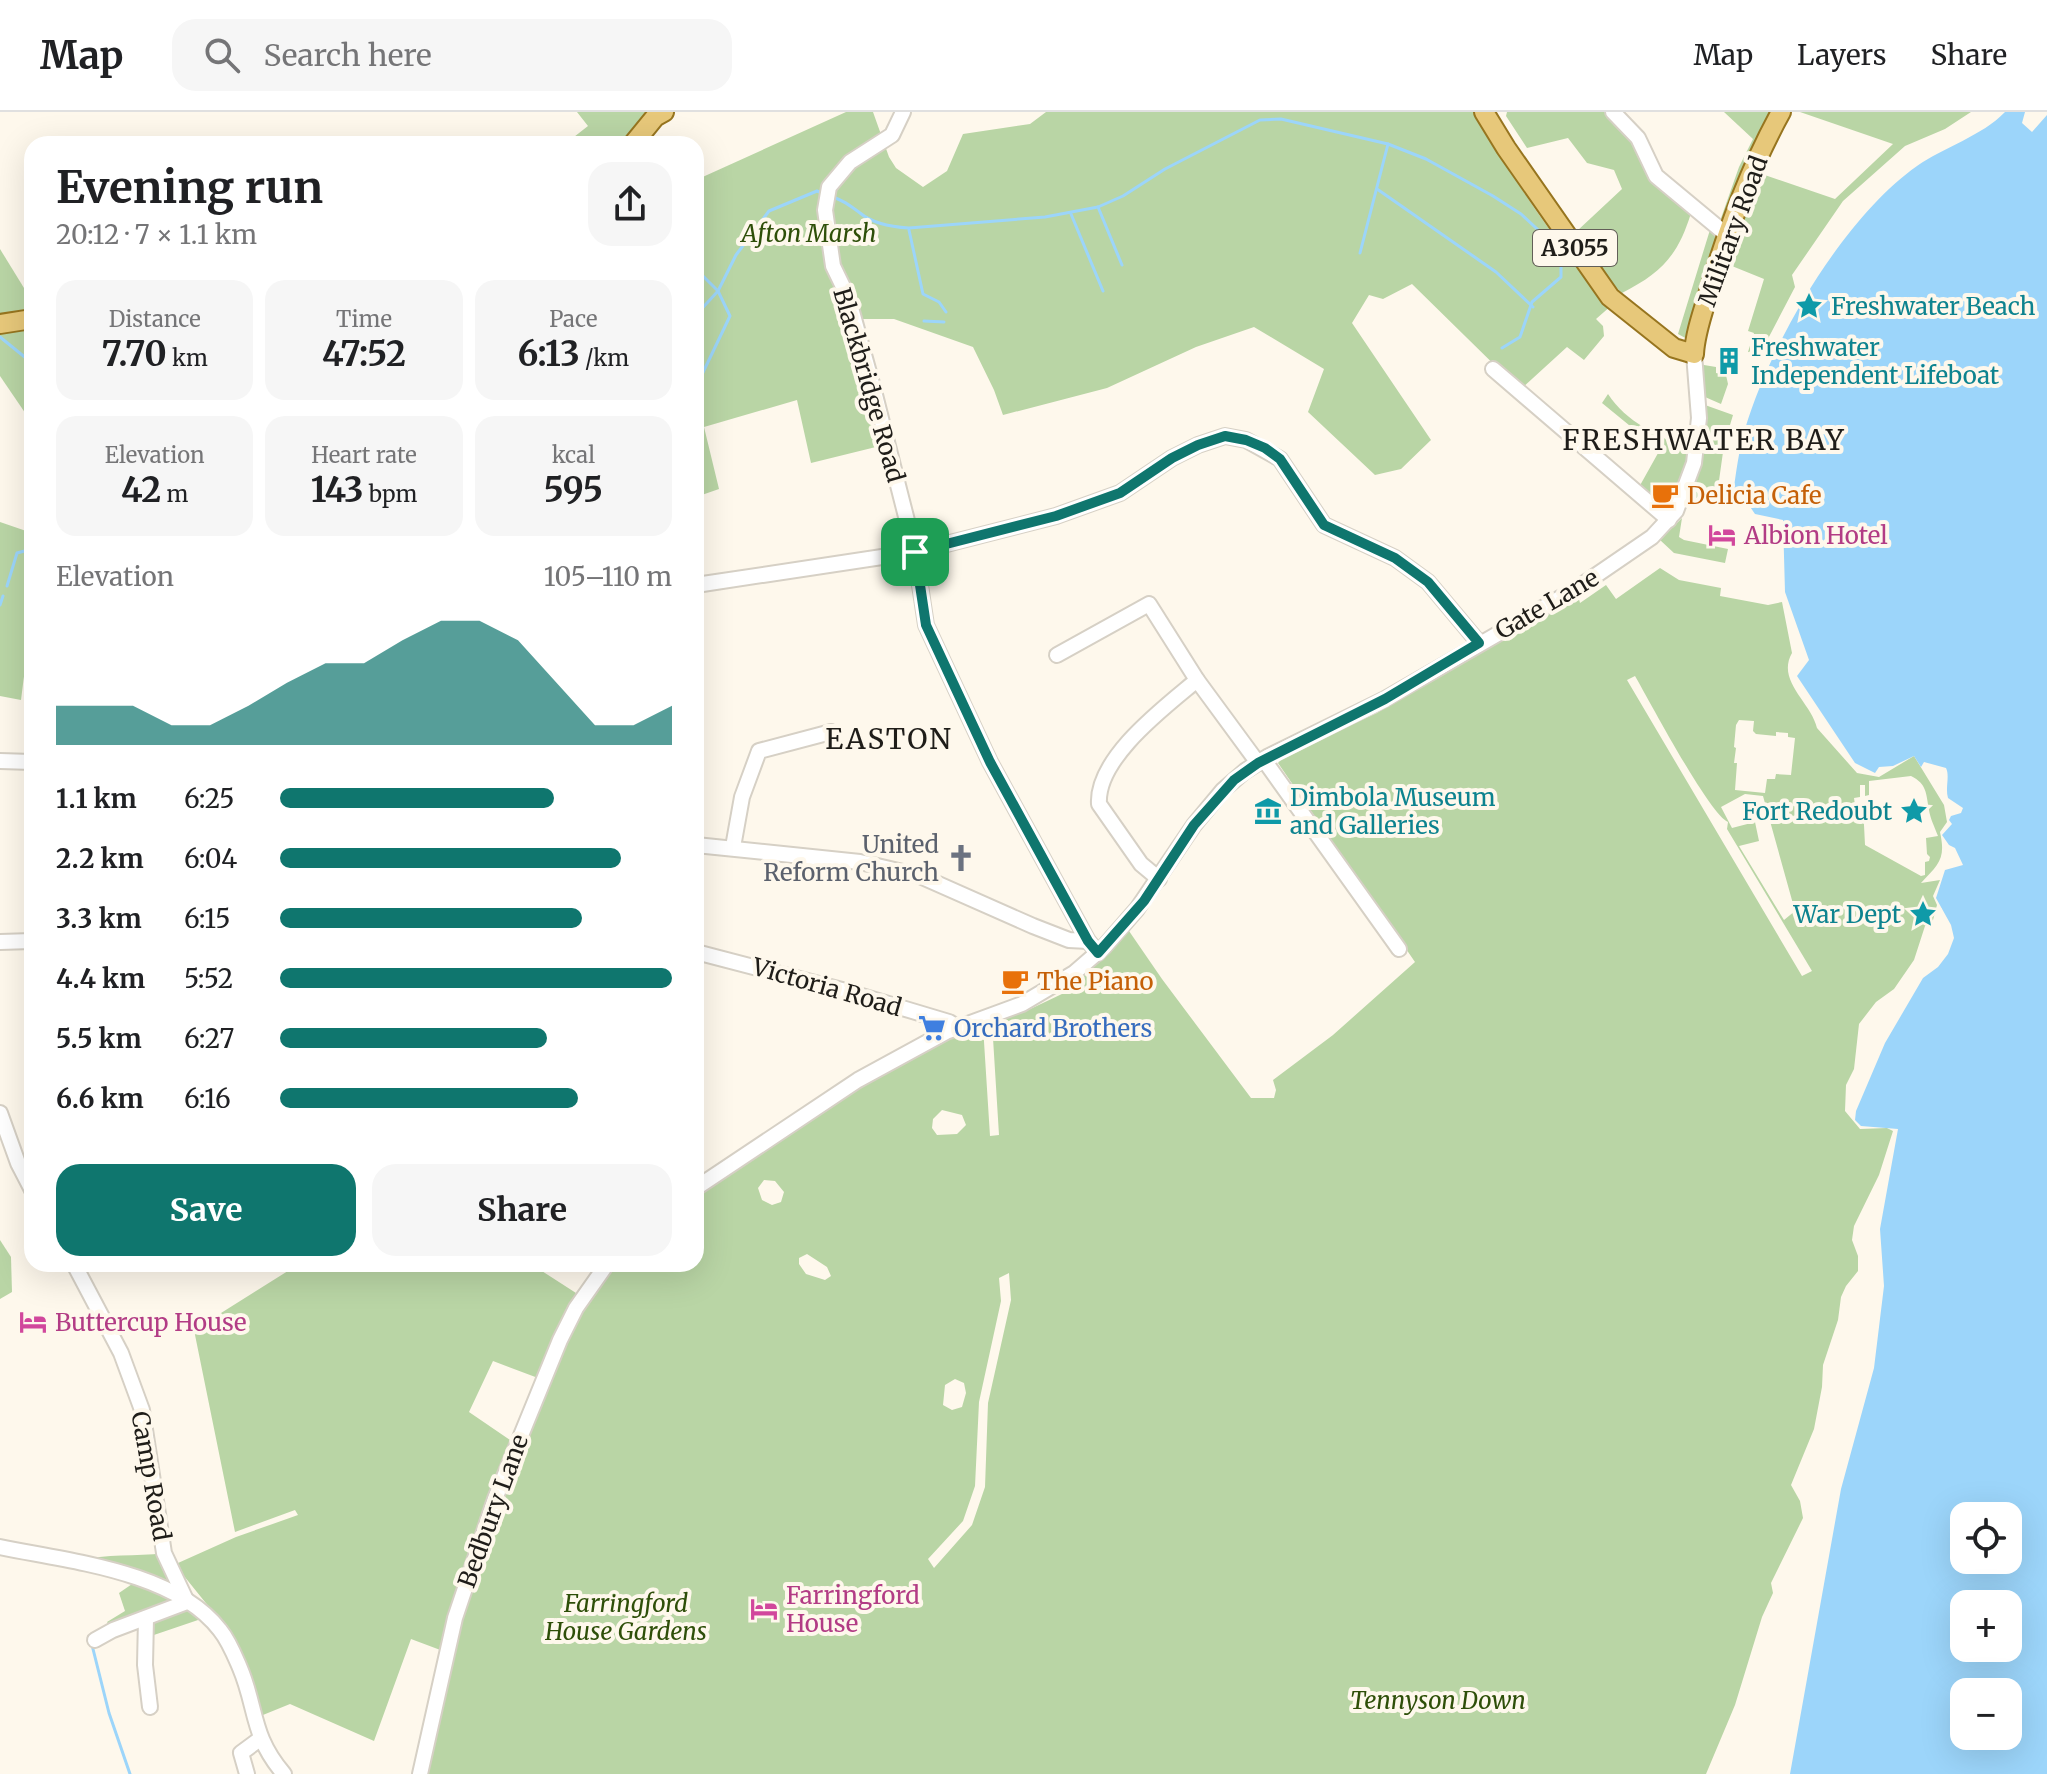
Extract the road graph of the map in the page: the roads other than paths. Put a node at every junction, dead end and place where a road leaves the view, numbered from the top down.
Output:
1 (664, 112) edge
2 (903, 112) edge
3 (1484, 112) edge
4 (1613, 112) edge
5 (1781, 112) edge
6 (640, 136) edge
7 (1727, 235) junction
8 (24, 320) edge
9 (0, 324) edge
10 (1694, 354) junction
11 (1493, 369) dead end
12 (1669, 520) junction
13 (915, 552) junction
14 (704, 584) edge
15 (1479, 643) junction
16 (1057, 655) dead end
17 (1197, 680) junction
18 (831, 732) dead end
19 (0, 761) edge
20 (1261, 761) junction
21 (24, 762) edge
22 (704, 845) edge
23 (733, 847) junction
24 (1159, 879) junction
25 (24, 941) edge
26 (0, 942) edge
27 (1093, 947) junction
28 (1399, 949) dead end
29 (704, 954) edge
30 (957, 1027) junction
31 (0, 1113) edge
32 (24, 1175) edge
33 (704, 1182) edge
34 (78, 1272) edge
35 (601, 1272) edge
36 (0, 1547) edge
37 (187, 1602) junction
38 (146, 1618) junction
39 (95, 1640) dead end
40 (150, 1707) dead end
41 (260, 1739) junction
42 (247, 1774) edge
43 (284, 1774) edge
44 (420, 1774) edge

1 - 6 main road
2 - 13 street, Blackbridge Road
3 - 10 main road, A3055
4 - 7 street
5 - 7 main road, Military Road
7 - 10 main road, Military Road
8 - 9 main road
10 - 12 street, Gate Lane
11 - 12 street
12 - 15 street, Gate Lane
13 - 14 street
13 - 15 street
13 - 27 street, Blackbridge Road
15 - 20 street, Gate Lane
16 - 17 street
17 - 20 street
17 - 24 street
18 - 23 street
19 - 21 street
20 - 24 street, Gate Lane
20 - 28 street
22 - 23 street
23 - 27 street
24 - 27 street, Gate Lane
25 - 26 street
27 - 30 street, Gate Lane
29 - 30 street, Victoria Road
30 - 33 street
31 - 32 street
34 - 37 street, Camp Road
35 - 44 street, Bedbury Lane
36 - 37 street
37 - 38 street
37 - 41 street
38 - 39 street
38 - 40 street
41 - 42 street
41 - 43 street

